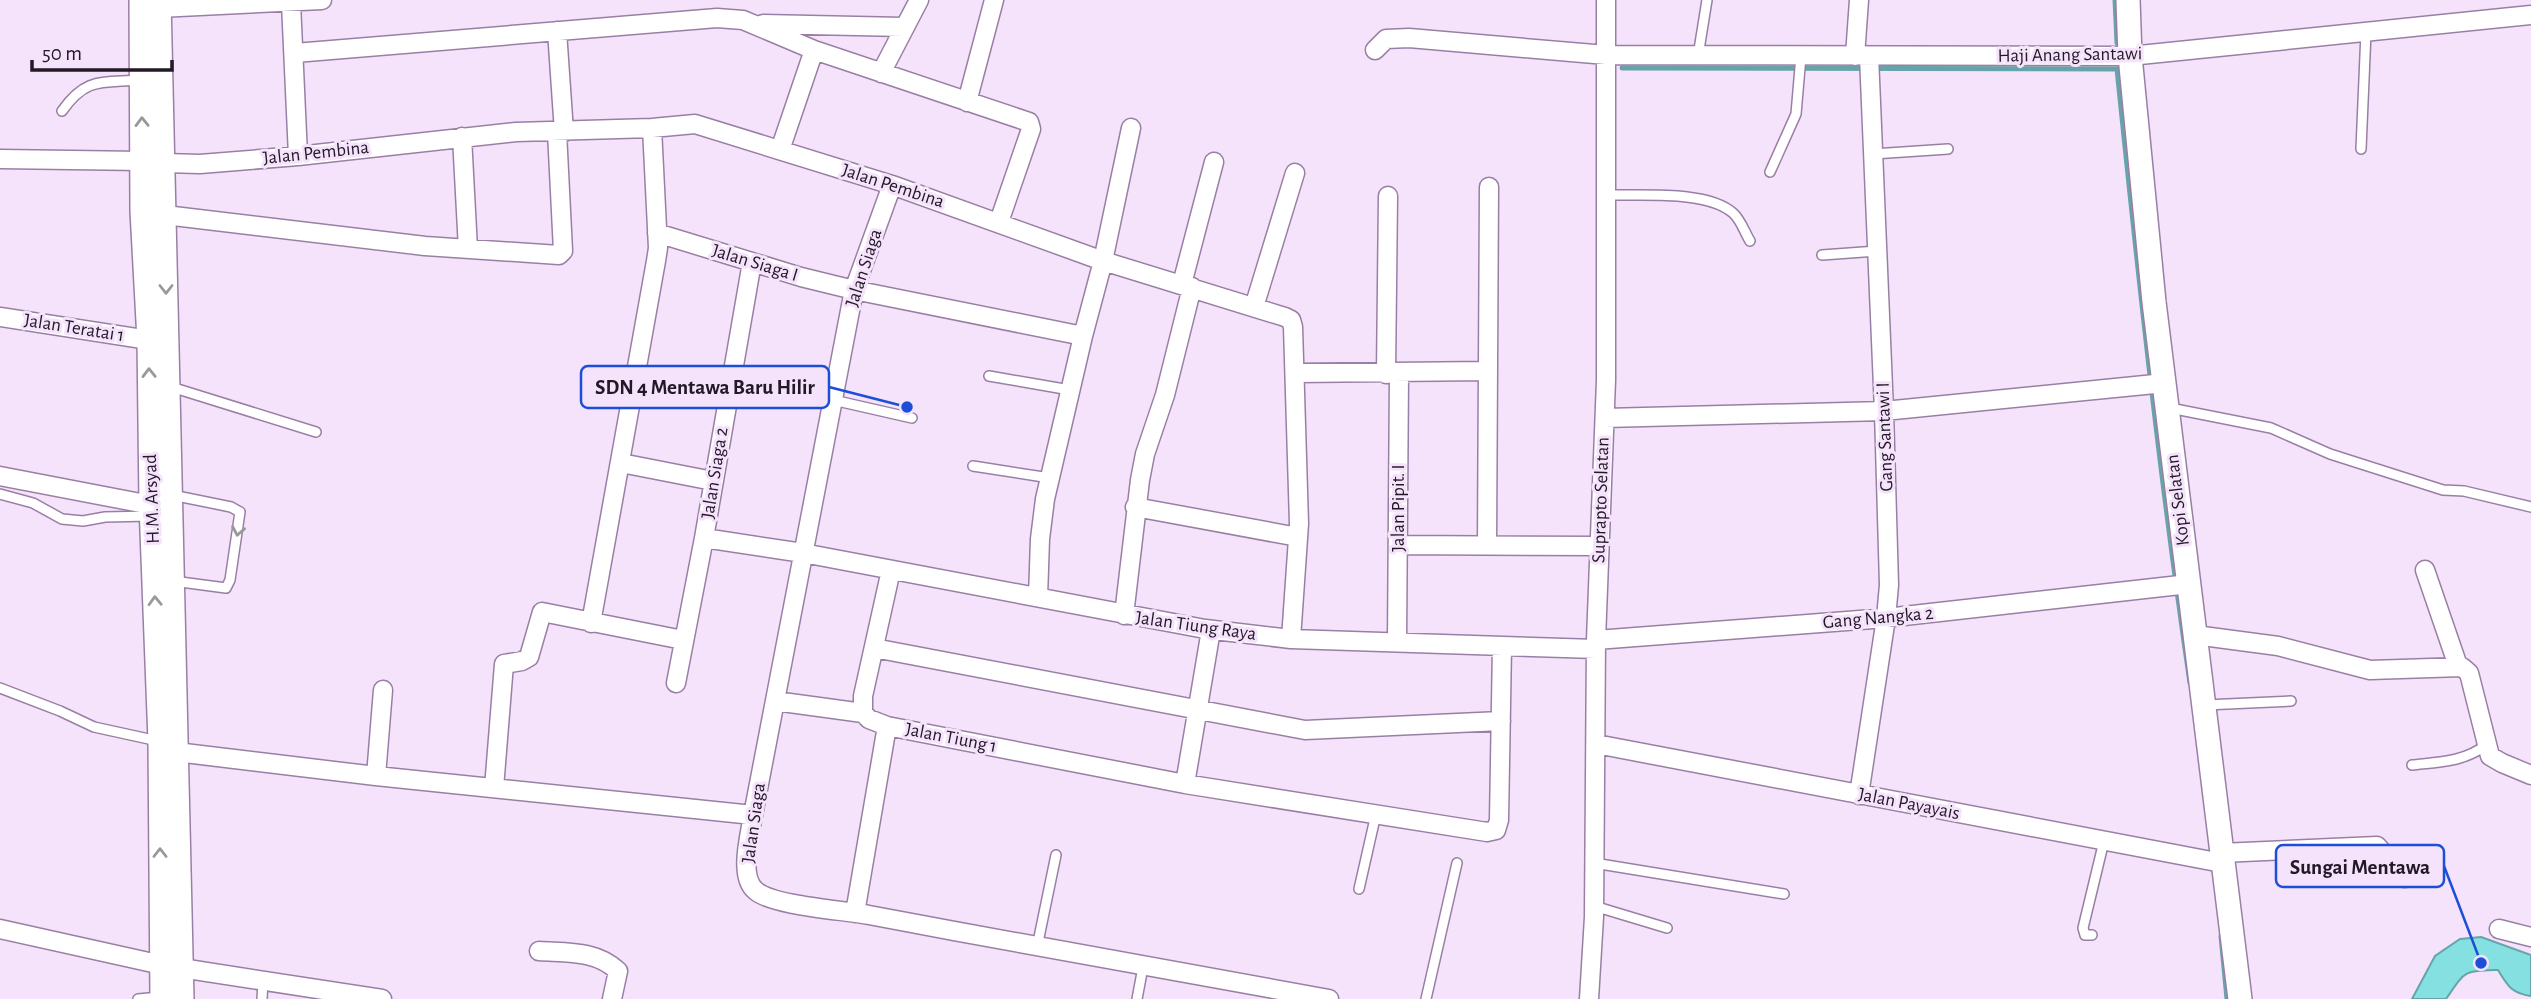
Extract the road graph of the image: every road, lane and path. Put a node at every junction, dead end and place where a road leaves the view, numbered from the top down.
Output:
1 (322, 0) edge
2 (919, 0) edge
3 (994, 0) edge
4 (1606, 0) edge
5 (1707, 0) edge
6 (1859, 0) edge
7 (2128, 0) edge
8 (153, 3) edge
9 (291, 3) junction
10 (2531, 15) edge
11 (752, 23) junction
12 (903, 27) junction
13 (557, 31) junction
14 (2366, 32) junction
15 (814, 50) junction
16 (1375, 50) dead end
17 (295, 53) junction
18 (1606, 55) junction
19 (1698, 56) junction
20 (1801, 56) junction
21 (2130, 56) junction
22 (1866, 63) junction
23 (881, 73) junction
24 (141, 80) junction
25 (967, 102) junction
26 (62, 111) dead end
27 (652, 128) junction
28 (1131, 128) dead end
29 (561, 132) junction
30 (462, 137) junction
31 (1948, 149) dead end
32 (2361, 149) dead end
33 (780, 150) junction
34 (1873, 154) junction
35 (298, 156) junction
36 (0, 159) edge
37 (153, 162) junction
38 (1214, 162) dead end
39 (1770, 172) dead end
40 (1295, 173) dead end
41 (892, 185) junction
42 (1489, 187) dead end
43 (1607, 195) junction
44 (1388, 196) dead end
45 (165, 215) junction
46 (999, 222) junction
47 (657, 233) junction
48 (1750, 241) dead end
49 (468, 248) junction
50 (1877, 251) junction
51 (1822, 255) dead end
52 (155, 258) junction
53 (1103, 261) junction
54 (752, 262) junction
55 (1187, 286) junction
56 (854, 290) junction
57 (1254, 307) junction
58 (0, 317) edge
59 (1083, 336) junction
60 (149, 340) junction
61 (1487, 371) junction
62 (1296, 373) junction
63 (1392, 373) junction
64 (989, 376) dead end
65 (2155, 384) junction
66 (167, 386) junction
67 (1070, 390) junction
68 (833, 400) junction
69 (2168, 408) junction
70 (1884, 411) junction
71 (912, 418) dead end
72 (1605, 418) junction
73 (316, 432) dead end
74 (621, 463) junction
75 (973, 466) dead end
76 (0, 476) edge
77 (1050, 478) junction
78 (713, 481) junction
79 (0, 494) edge
80 (158, 505) junction
81 (1136, 507) junction
82 (2531, 507) edge
83 (1298, 537) junction
84 (704, 538) junction
85 (1398, 545) junction
86 (1487, 545) junction
87 (1599, 546) junction
88 (803, 553) junction
89 (891, 570) junction
90 (2425, 570) dead end
91 (172, 580) junction
92 (2184, 585) junction
93 (1038, 597) junction
94 (1124, 615) junction
95 (1886, 618) junction
96 (591, 623) junction
97 (1211, 630) junction
98 (2195, 635) junction
99 (1291, 639) junction
100 (683, 640) junction
101 (1397, 642) junction
102 (1596, 645) junction
103 (1502, 646) junction
104 (874, 648) junction
105 (2458, 666) junction
106 (676, 683) dead end
107 (0, 688) edge
108 (383, 690) dead end
109 (775, 701) junction
110 (2291, 701) dead end
111 (2204, 705) junction
112 (1196, 710) junction
113 (863, 713) junction
114 (1500, 721) junction
115 (887, 726) junction
116 (1596, 744) junction
117 (2486, 745) junction
118 (168, 747) junction
119 (2412, 765) dead end
120 (2531, 775) edge
121 (376, 776) junction
122 (1185, 784) junction
123 (494, 788) junction
124 (1859, 795) junction
125 (1376, 814) junction
126 (753, 815) junction
127 (2104, 841) junction
128 (1056, 855) dead end
129 (2216, 859) junction
130 (1457, 863) dead end
131 (1594, 863) junction
132 (2405, 878) dead end
133 (1359, 889) dead end
134 (1784, 894) dead end
135 (1594, 905) junction
136 (855, 913) junction
137 (0, 929) edge
138 (1667, 929) dead end
139 (2499, 929) dead end
140 (2092, 935) dead end
141 (2531, 937) edge
142 (1037, 947) junction
143 (539, 951) dead end
144 (171, 966) junction
145 (1143, 967) junction
146 (262, 990) edge
147 (168, 998) edge
148 (138, 999) edge
149 (382, 999) edge
150 (612, 999) edge
151 (1137, 999) edge
152 (1329, 999) edge
153 (1426, 999) edge
154 (1589, 999) edge
155 (2240, 999) edge

1 - 9 street
2 - 12 street
3 - 25 street
4 - 18 street, Suprapto Selatan
5 - 19 lane
6 - 22 street, Gang Santawi I
7 - 21 street, Kopi Selatan
8 - 9 street
8 - 24 street, H.M. Arsyad
8 - 37 street, H.M. Arsyad
9 - 17 street
10 - 14 street, Haji Anang Santawi
11 - 12 street
11 - 13 street
11 - 15 street
12 - 23 street
13 - 17 street
13 - 29 street
14 - 21 street, Haji Anang Santawi
14 - 32 lane
15 - 23 street
15 - 33 street
16 - 18 street, Haji Anang Santawi
17 - 35 street
18 - 19 street, Haji Anang Santawi
18 - 43 street, Suprapto Selatan
19 - 20 street, Haji Anang Santawi
20 - 22 street, Haji Anang Santawi
20 - 39 lane
21 - 22 street, Haji Anang Santawi
21 - 65 street, Kopi Selatan
22 - 34 street, Gang Santawi I
23 - 25 street
24 - 26 lane
37 -> 24 street, H.M. Arsyad
25 - 46 street
27 - 29 street, Jalan Pembina
27 - 33 street, Jalan Pembina
27 - 47 street
28 - 53 street
29 - 30 street, Jalan Pembina
29 - 49 street
30 - 35 street, Jalan Pembina
30 - 49 street
31 - 34 lane
33 - 41 street, Jalan Pembina
34 - 50 street, Gang Santawi I
35 - 37 street, Jalan Pembina
36 - 37 street, Jalan Pembina
37 - 45 street, H.M. Arsyad
37 - 52 street, H.M. Arsyad
38 - 55 street
40 - 57 street
41 - 46 street, Jalan Pembina
41 - 56 street, Jalan Siaga
42 - 61 street
43 - 48 lane
43 - 72 street, Suprapto Selatan
44 - 63 street, Jalan Pipit. I
45 - 49 street
45 - 52 street, H.M. Arsyad
46 - 53 street, Jalan Pembina
47 - 54 street, Jalan Siaga I
47 - 74 street
50 - 51 lane
50 - 70 street, Gang Santawi I
52 - 60 street, H.M. Arsyad
52 -> 66 street, H.M. Arsyad
53 - 55 street, Jalan Pembina
53 - 59 street
54 - 56 street, Jalan Siaga I
54 - 78 street, Jalan Siaga 2
55 - 57 street, Jalan Pembina
55 - 81 street
56 - 59 street, Jalan Siaga I
56 - 68 street, Jalan Siaga
57 - 62 street, Jalan Pembina
58 - 60 street, Jalan Teratai 1
59 - 67 street
80 -> 60 street, H.M. Arsyad
61 - 63 street
61 - 86 street
62 - 63 street
62 - 83 street, Jalan Pembina
63 - 85 street, Jalan Pipit. I
64 - 67 lane
65 - 69 street, Kopi Selatan
65 - 70 street
66 - 73 lane
66 - 80 street, H.M. Arsyad
67 - 77 street
68 - 71 lane
68 - 88 street, Jalan Siaga
69 - 82 lane
69 - 92 street, Kopi Selatan
70 - 72 street
70 - 95 street, Gang Santawi I
72 - 87 street, Suprapto Selatan
74 - 78 street
74 - 96 street
75 - 77 lane
76 - 80 street
77 - 93 street
78 - 84 street, Jalan Siaga 2
79 - 80 lane
80 - 91 street, H.M. Arsyad
80 -> 91 lane
118 -> 80 street, H.M. Arsyad
81 - 83 street
81 - 94 street
83 - 99 street, Jalan Pembina
84 - 88 street, Jalan Tiung Raya
84 - 100 street, Jalan Siaga 2
85 - 86 street
85 - 101 street, Jalan Pipit. I
86 - 87 street
87 - 102 street, Suprapto Selatan
88 - 89 street, Jalan Tiung Raya
88 - 109 street, Jalan Siaga
89 - 93 street, Jalan Tiung Raya
89 - 104 street
90 - 105 street
91 - 118 street, H.M. Arsyad
92 - 95 street, Gang Nangka 2
92 - 98 street, Kopi Selatan
93 - 94 street, Jalan Tiung Raya
94 - 97 street, Jalan Tiung Raya
95 - 102 street, Gang Nangka 2
95 - 124 street, Gang Santawi I
96 - 100 street
96 - 123 street
97 - 99 street, Jalan Tiung Raya
97 - 112 street
98 - 105 street
98 - 111 street, Kopi Selatan
99 - 101 street, Jalan Tiung Raya
100 - 106 street, Jalan Siaga 2
101 - 103 street, Jalan Tiung Raya
102 - 103 street, Jalan Tiung Raya
102 - 116 street, Suprapto Selatan
103 - 114 street
104 - 112 street
104 - 113 street
105 - 117 street
107 - 118 lane
108 - 121 street
109 - 113 street
109 - 126 street, Jalan Siaga
110 - 111 lane
111 - 129 street, Kopi Selatan
112 - 114 street
112 - 122 street
113 - 115 street, Jalan Tiung 1
114 - 125 street, Jalan Tiung 1
115 - 122 street, Jalan Tiung 1
115 - 136 street
116 - 124 street, Jalan Payayais
116 - 131 street, Suprapto Selatan
117 - 119 lane
117 - 120 street
118 - 121 street
118 - 144 street, H.M. Arsyad
121 - 123 street
122 - 125 street, Jalan Tiung 1
123 - 126 street
124 - 127 street, Jalan Payayais
125 - 133 lane
126 - 136 street, Jalan Siaga
127 - 129 street, Jalan Payayais
127 - 140 lane
128 - 142 lane
129 - 132 street, Jalan Payayais
129 - 155 street, Kopi Selatan
130 - 153 lane
131 - 134 lane
131 - 135 street, Suprapto Selatan
135 - 138 lane
135 - 154 street, Suprapto Selatan
136 - 142 street, Jalan Siaga
137 - 144 street
139 - 141 street
142 - 145 street, Jalan Siaga
143 - 150 street
144 - 146 street
144 - 147 street, H.M. Arsyad
145 - 151 lane
145 - 152 street, Jalan Siaga
146 - 149 street
147 - 148 lane

